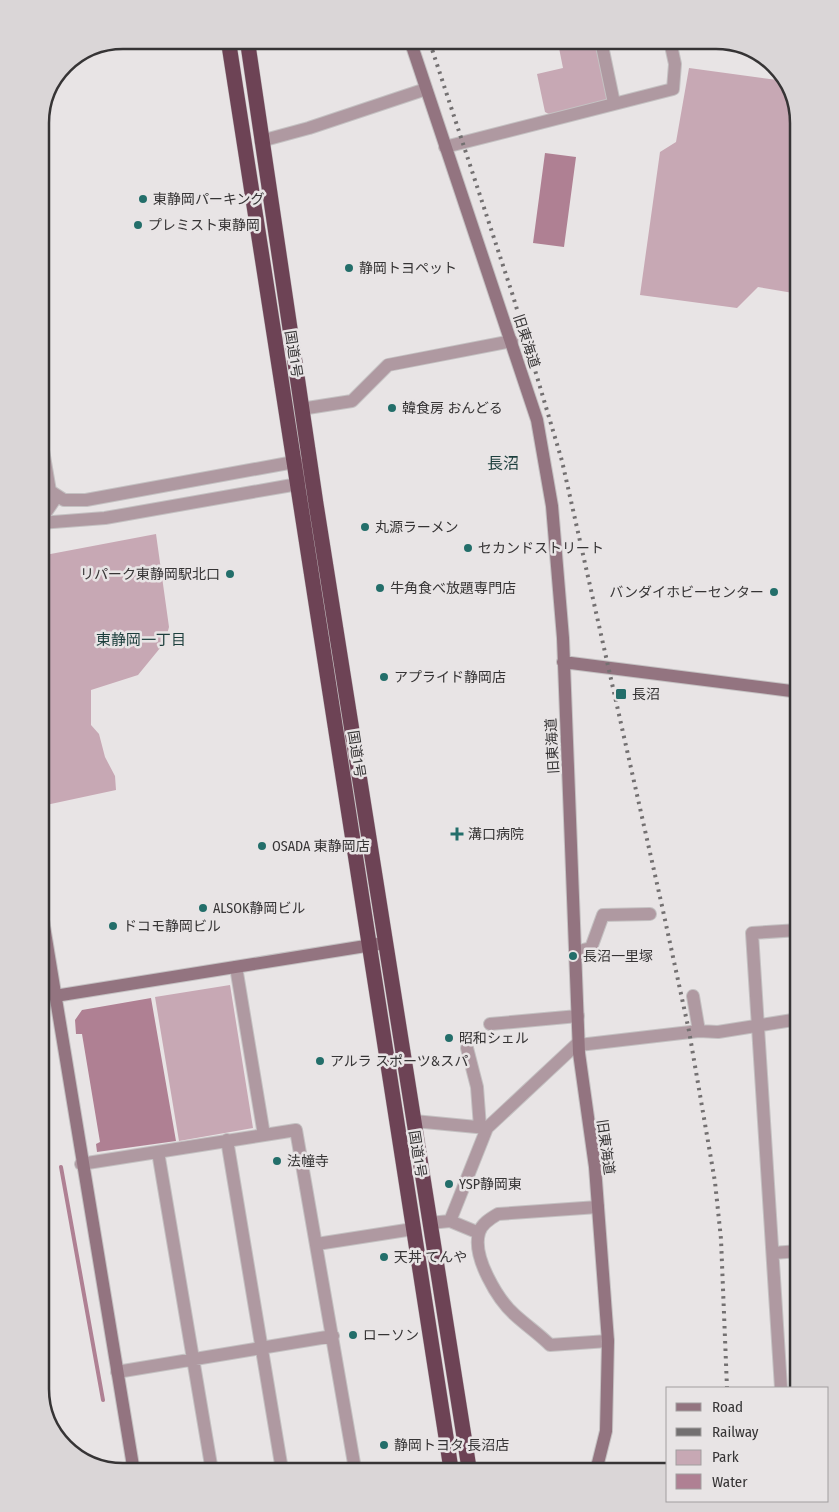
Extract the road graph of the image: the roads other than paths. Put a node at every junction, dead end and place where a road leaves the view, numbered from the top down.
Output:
1 (230, 49) edge
2 (249, 49) edge
3 (413, 49) edge
4 (603, 49) edge
5 (671, 49) edge
6 (426, 89) junction
7 (614, 103) junction
8 (261, 140) junction
9 (445, 147) junction
10 (512, 341) junction
11 (302, 409) junction
12 (294, 462) junction
13 (311, 470) junction
14 (298, 484) junction
15 (49, 485) edge
16 (57, 496) junction
17 (49, 508) edge
18 (49, 521) edge
19 (563, 662) junction
20 (790, 691) edge
21 (650, 914) dead end
22 (790, 931) edge
23 (386, 942) junction
24 (369, 945) junction
25 (575, 952) junction
26 (49, 958) edge
27 (236, 967) junction
28 (55, 996) junction
29 (693, 996) dead end
30 (578, 1016) junction
31 (790, 1020) edge
32 (490, 1024) dead end
33 (757, 1026) junction
34 (699, 1031) junction
35 (579, 1044) junction
36 (467, 1048) dead end
37 (414, 1121) junction
38 (483, 1127) junction
39 (264, 1135) junction
40 (227, 1140) junction
41 (158, 1152) junction
42 (81, 1164) junction
43 (598, 1207) junction
44 (450, 1221) junction
45 (430, 1223) junction
46 (413, 1229) junction
47 (479, 1233) junction
48 (317, 1244) junction
49 (790, 1252) edge
50 (774, 1253) junction
51 (333, 1336) junction
52 (608, 1341) junction
53 (261, 1348) junction
54 (193, 1359) junction
55 (118, 1372) junction
56 (781, 1387) edge
57 (133, 1463) edge
58 (211, 1463) edge
59 (281, 1463) edge
60 (354, 1463) edge
61 (450, 1463) edge
62 (468, 1463) edge
63 (598, 1463) edge

1 - 12 highway, 国道1号
2 - 8 highway, 国道1号
3 - 6 street, 旧東海道
4 - 7 street
5 - 7 street
6 - 8 street
6 - 9 street, 旧東海道
7 - 9 street
8 - 11 highway, 国道1号
9 - 10 street, 旧東海道
10 - 11 street
10 - 19 street, 旧東海道
11 - 13 highway, 国道1号
12 - 13 street
12 - 14 highway, 国道1号
12 - 16 street
13 - 14 street
13 - 23 highway, 国道1号
14 - 18 street
14 - 24 highway, 国道1号
15 - 16 street
16 - 17 street
19 - 20 street
19 - 25 street, 旧東海道
21 - 25 street
22 - 33 street
23 - 24 street
23 - 37 highway, 国道1号
24 - 27 street
24 - 46 highway, 国道1号
25 - 30 street, 旧東海道
26 - 28 street
27 - 28 street
27 - 39 street
28 - 42 street
29 - 34 street
30 - 32 street
30 - 35 street, 旧東海道
31 - 33 street
33 - 34 street
33 - 50 street
34 - 35 street
35 - 38 street
35 - 43 street, 旧東海道
36 - 38 street
37 - 38 street
37 - 45 highway, 国道1号
38 - 44 street
39 - 40 street
39 - 48 street
40 - 41 street
40 - 53 street
41 - 42 street
41 - 54 street
42 - 55 street
43 - 47 street
43 - 52 street, 旧東海道
44 - 45 street
44 - 47 street
45 - 62 highway, 国道1号
46 - 48 street
46 - 61 highway, 国道1号
47 - 52 street
48 - 51 street
49 - 50 street
50 - 56 street
51 - 53 street
51 - 60 street
52 - 63 street, 旧東海道
53 - 54 street
53 - 59 street
54 - 55 street
54 - 58 street
55 - 57 street

